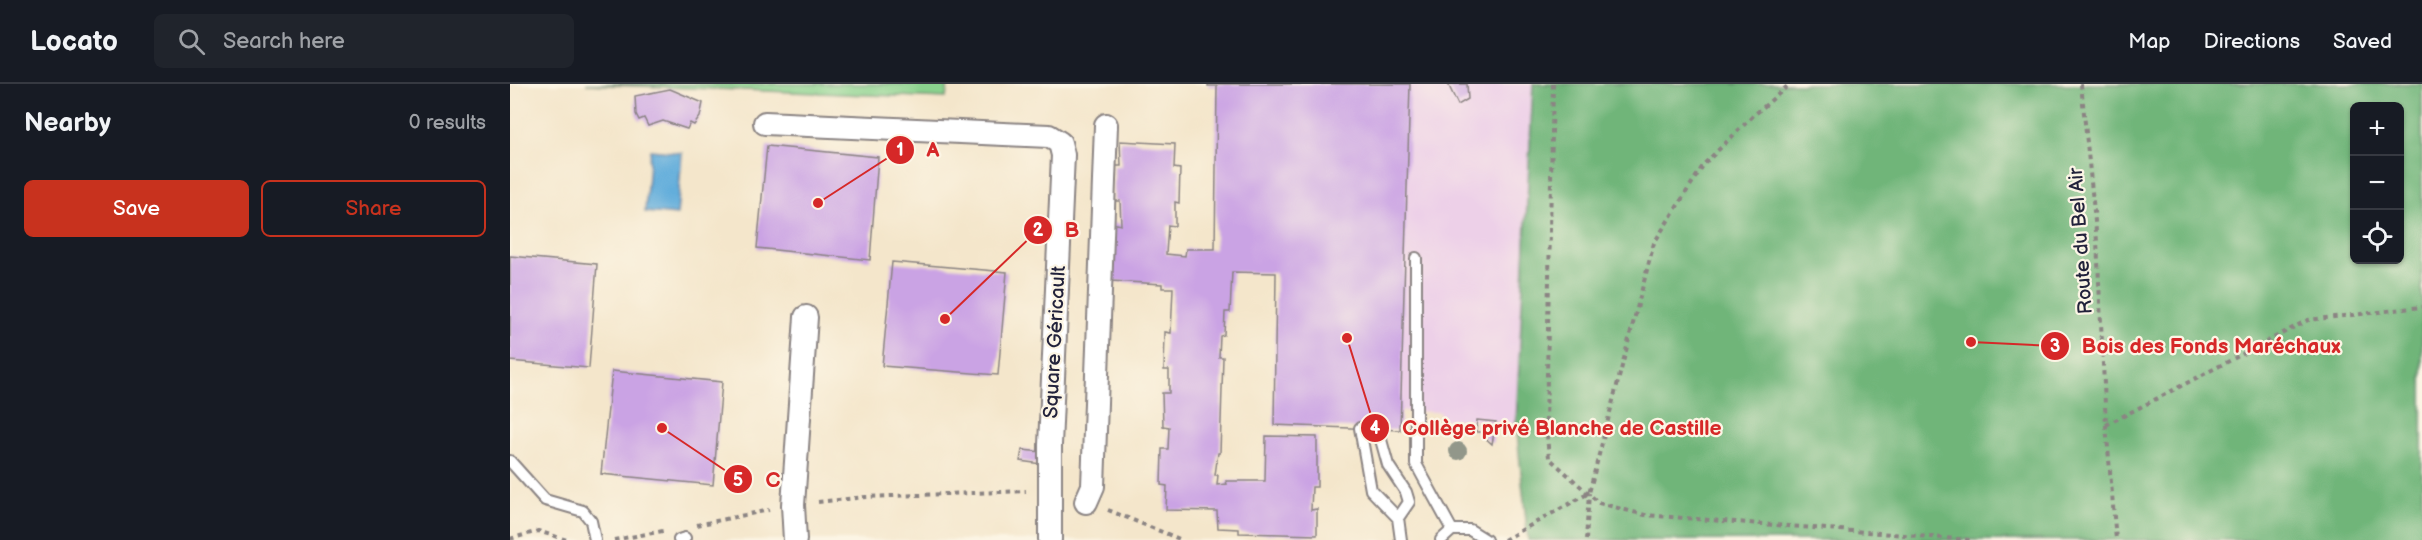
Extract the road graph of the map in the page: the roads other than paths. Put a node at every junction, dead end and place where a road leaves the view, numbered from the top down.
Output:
1 (765, 123) dead end
2 (1106, 125) dead end
3 (1416, 258) dead end
4 (806, 317) dead end
5 (1360, 428) dead end
6 (1378, 429) dead end
7 (510, 461) edge
8 (1086, 502) road end
9 (1398, 518) junction
10 (1452, 530) junction
11 (595, 540) edge
12 (795, 540) edge
13 (1050, 540) edge
14 (1401, 540) edge
15 (1441, 540) edge
16 (1486, 540) edge

1 - 13 street, Square Géricault
2 - 8 street
3 - 10 lane
4 - 12 street
5 - 9 lane
6 - 9 lane
7 - 11 lane
9 - 14 lane
10 - 15 lane
10 - 16 lane

